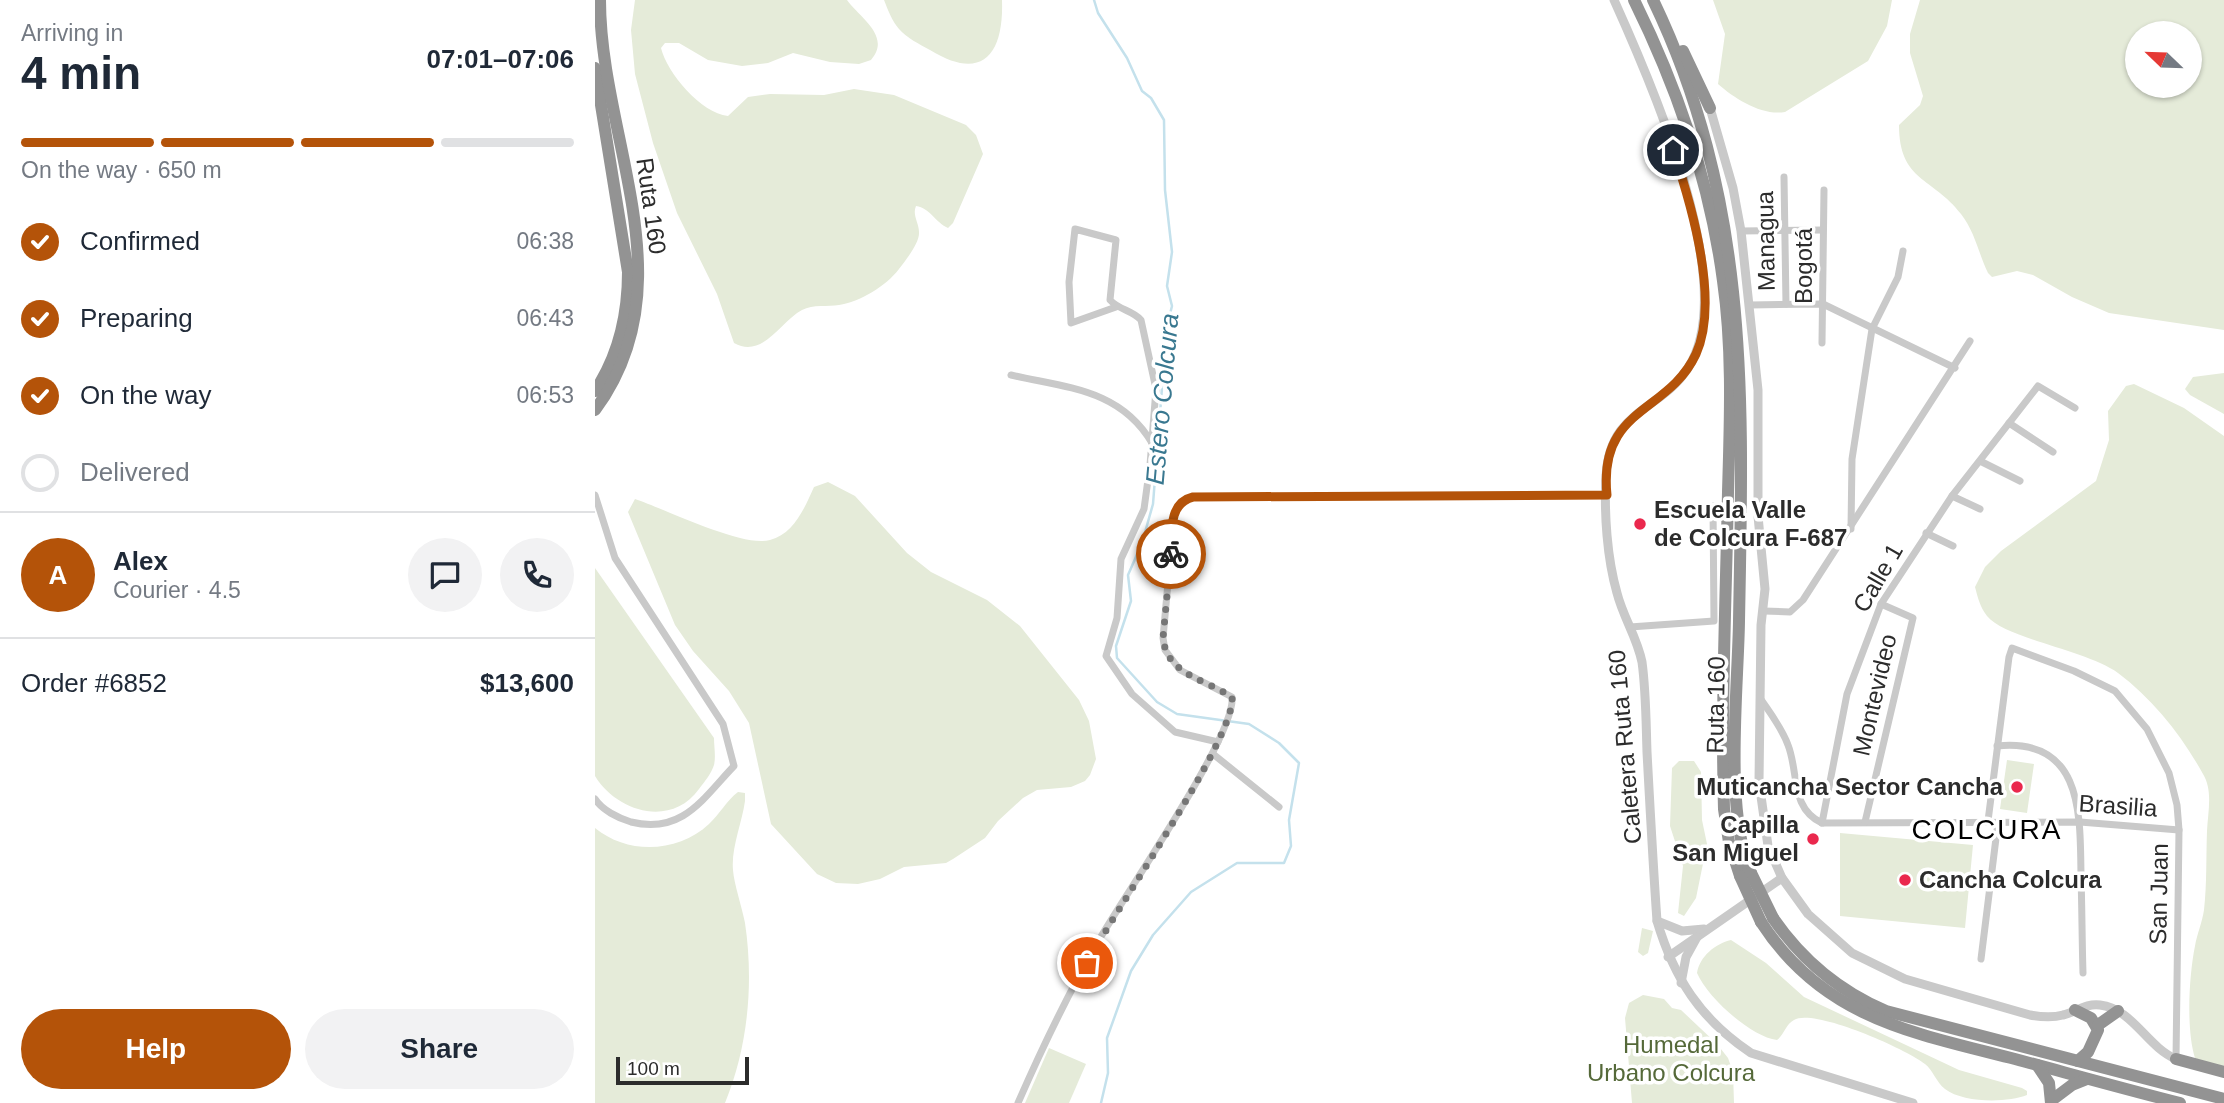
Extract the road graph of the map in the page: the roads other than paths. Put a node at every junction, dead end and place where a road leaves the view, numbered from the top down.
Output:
1 (600, 0) edge
2 (1613, 0) edge
3 (1635, 0) edge
4 (1653, 0) edge
5 (1663, 22) junction
6 (595, 68) edge
7 (1710, 108) joint
8 (1784, 177) dead end
9 (1824, 190) dead end
10 (1823, 230) junction
11 (1741, 231) junction
12 (1784, 231) junction
13 (1903, 251) dead end
14 (1786, 304) junction
15 (1823, 304) junction
16 (1750, 305) junction
17 (1117, 307) junction
18 (1872, 328) junction
19 (1971, 341) dead end
20 (1822, 343) dead end
21 (1955, 368) junction
22 (1011, 375) dead end
23 (595, 391) edge
24 (2075, 408) dead end
25 (595, 410) edge
26 (2009, 423) junction
27 (1152, 443) junction
28 (2053, 452) dead end
29 (1980, 461) junction
30 (2020, 481) dead end
31 (595, 495) edge
32 (1607, 495) junction
33 (1952, 496) junction
34 (1713, 506) dead end
35 (1980, 509) dead end
36 (1851, 529) junction
37 (1926, 533) junction
38 (1953, 546) dead end
39 (1881, 604) junction
40 (1764, 611) junction
41 (1630, 627) junction
42 (1760, 698) junction
43 (1218, 742) junction
44 (1997, 746) junction
45 (1213, 754) junction
46 (595, 799) edge
47 (1279, 807) dead end
48 (1865, 821) junction
49 (1988, 821) junction
50 (1998, 822) junction
51 (2080, 822) junction
52 (1822, 823) junction
53 (2179, 830) junction
54 (1746, 870) junction
55 (1782, 878) junction
56 (1767, 920) junction
57 (1657, 921) junction
58 (1705, 928) junction
59 (1668, 957) junction
60 (1981, 959) dead end
61 (2083, 974) dead end
62 (1681, 983) junction
63 (2075, 1010) junction
64 (2119, 1011) junction
65 (2098, 1025) junction
66 (2176, 1059) junction
67 (2078, 1062) junction
68 (2037, 1065) junction
69 (2224, 1072) edge
70 (2088, 1079) junction
71 (2224, 1100) edge
72 (2051, 1101) edge
73 (1018, 1103) edge
74 (1913, 1103) edge
75 (2180, 1103) edge

1 - 25 highway, Ruta 160
2 - 32 street, Caletera Ruta 160
3 - 54 highway, Ruta 160
4 - 5 highway, Ruta 160
5 - 7 highway
5 - 54 highway, Ruta 160
6 - 23 highway, Ruta 160
7 - 11 street
8 - 12 street, Managua
9 - 10 street, Bogotá
10 - 12 street
10 - 15 street, Bogotá
11 - 12 street
11 - 16 street
12 - 14 street, Managua
13 - 18 street
14 - 15 street
14 - 16 street
15 - 18 street
15 - 20 street, Bogotá
16 - 40 street
17 - 17 street
17 - 27 street
18 - 21 street
18 - 36 street
19 - 21 street
21 - 36 street
22 - 27 street
24 - 26 street, Calle 1
26 - 28 street
26 - 29 street, Calle 1
27 - 43 street
29 - 30 street
29 - 33 street, Calle 1
31 - 46 street
32 - 41 street, Caletera Ruta 160
32 - 43 street
33 - 35 street
33 - 37 street, Calle 1
34 - 41 street
36 - 40 street
37 - 38 street
37 - 39 street, Calle 1
39 - 48 street, Montevideo
39 - 52 street, Calle 1
40 - 42 street
41 - 57 street, Caletera Ruta 160
42 - 52 street
42 - 55 street
43 - 45 street
44 - 49 street
44 - 51 street
44 - 53 street, San Juan
45 - 47 street
45 - 73 street
48 - 49 street, Brasilia
48 - 52 street, Brasilia
49 - 50 street, Brasilia
50 - 51 street, Brasilia
50 - 60 street
51 - 53 street, Brasilia
51 - 61 street
53 - 66 street, San Juan
54 - 56 highway, Ruta 160, bridge
55 - 58 street
55 - 63 street
56 - 67 highway, Ruta 160
56 - 68 highway, Ruta 160
57 - 58 street
57 - 59 street, Caletera Ruta 160
58 - 59 street
58 - 62 street
59 - 62 street, Caletera Ruta 160
62 - 74 street, Caletera Ruta 160
63 - 64 street
63 - 65 highway
64 - 65 highway
64 - 66 street
65 - 67 highway
66 - 69 highway
67 - 71 highway, Ruta 160
68 - 70 highway, Ruta 160
68 - 72 highway
70 - 72 highway
70 - 75 highway, Ruta 160

